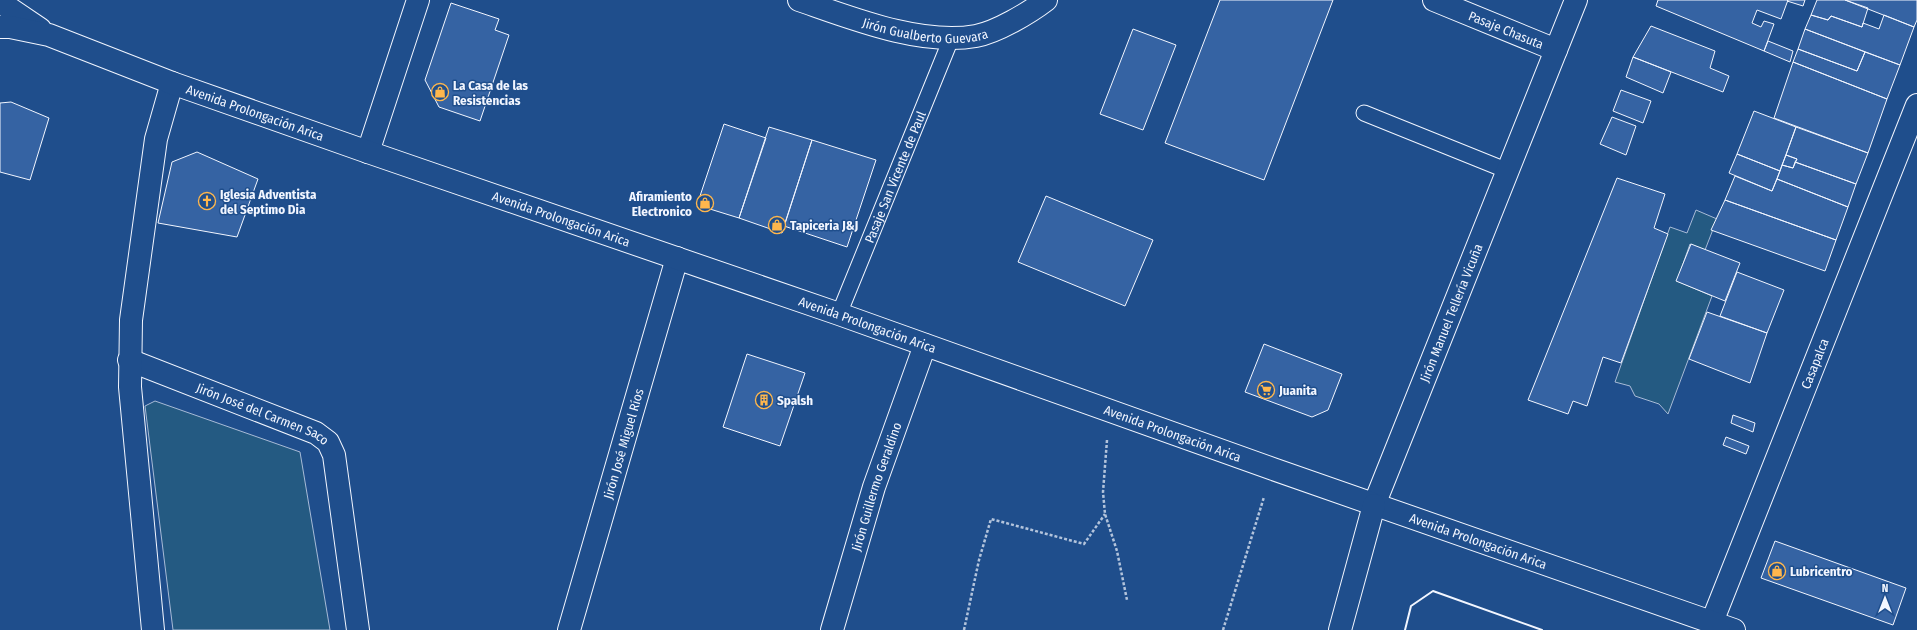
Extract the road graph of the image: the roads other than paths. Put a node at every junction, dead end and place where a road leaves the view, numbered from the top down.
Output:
1 (418, 0) edge
2 (799, 0) edge
3 (1046, 0) edge
4 (1434, 0) edge
5 (1576, 0) edge
6 (0, 2) edge
7 (0, 27) edge
8 (49, 35) junction
9 (951, 39) junction
10 (1556, 50) junction
11 (172, 83) junction
12 (1917, 105) edge
13 (1364, 113) dead end
14 (368, 152) junction
15 (1508, 171) junction
16 (677, 258) junction
17 (839, 314) junction
18 (925, 345) junction
19 (129, 360) junction
20 (1374, 505) junction
21 (1712, 622) junction
22 (153, 630) edge
23 (358, 630) edge
24 (569, 630) edge
25 (832, 630) edge
26 (1340, 630) edge
27 (1734, 630) edge

1 - 14 street
2 - 9 street, Jirón Gualberto Guevara
3 - 9 street, Jirón Gualberto Guevara
4 - 10 street, Pasaje Chasuta
5 - 10 street, Jirón Manuel Tellería Vicuña
6 - 8 street
7 - 8 street, Avenida Prolongación Arica
8 - 11 street, Avenida Prolongación Arica
9 - 17 lane, Pasaje San Vicente de Paul
10 - 15 street, Jirón Manuel Tellería Vicuña
11 - 14 street, Avenida Prolongación Arica
11 - 19 street
12 - 21 street, Casapalca
13 - 15 lane
14 - 16 street, Avenida Prolongación Arica
15 - 20 street, Jirón Manuel Tellería Vicuña
16 - 17 street, Avenida Prolongación Arica
16 - 24 street, Jirón José Miguel Ríos
17 - 18 street, Avenida Prolongación Arica
18 - 20 street, Avenida Prolongación Arica
18 - 25 street, Jirón Guillermo Geraldino
19 - 22 street
19 - 23 street, Jirón José del Carmen Saco
20 - 21 street, Avenida Prolongación Arica
20 - 26 street, Jirón Manuel Tellería Vicuña
21 - 27 street, Avenida Prolongación Arica

